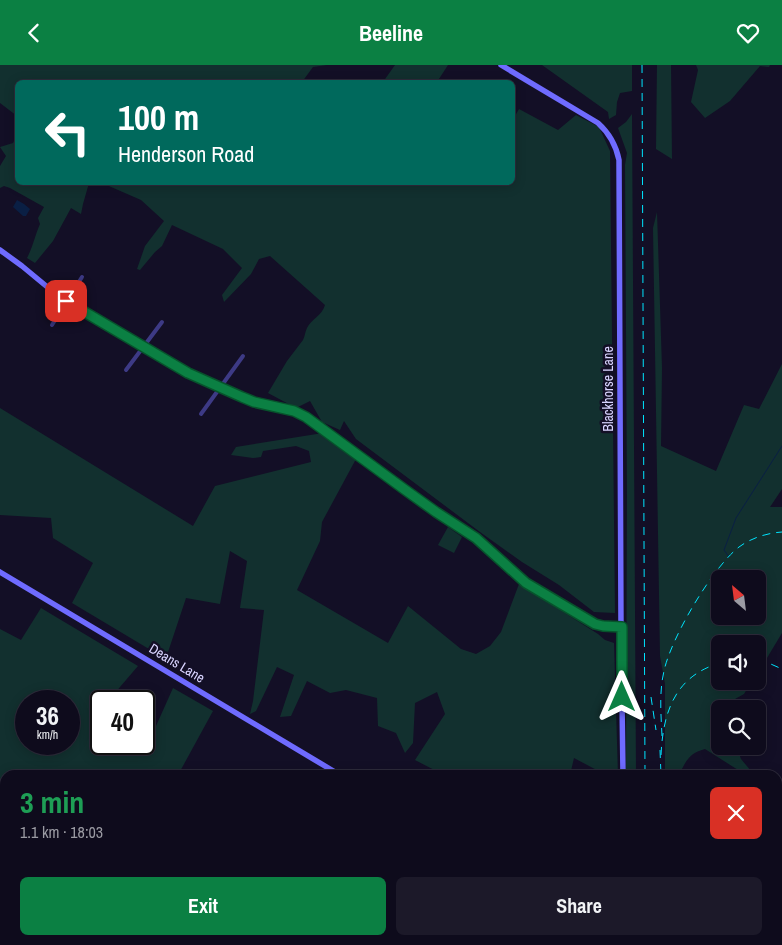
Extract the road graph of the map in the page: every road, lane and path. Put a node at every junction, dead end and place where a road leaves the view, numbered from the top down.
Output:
1 (502, 65) edge
2 (0, 250) edge
3 (82, 277) dead end
4 (66, 301) junction
5 (162, 322) dead end
6 (52, 325) dead end
7 (143, 347) junction
8 (243, 356) dead end
9 (126, 370) dead end
10 (220, 388) junction
11 (201, 414) dead end
12 (0, 572) edge
13 (622, 627) junction
14 (332, 770) edge
15 (623, 770) edge

1 - 13 street, Blackhorse Lane
2 - 4 street
3 - 4 street
4 - 6 street
4 - 7 street
5 - 7 street
7 - 9 street
7 - 10 street
8 - 10 street
10 - 11 street
10 - 13 street
12 - 14 street, Deans Lane
13 - 15 street, Blackhorse Lane

